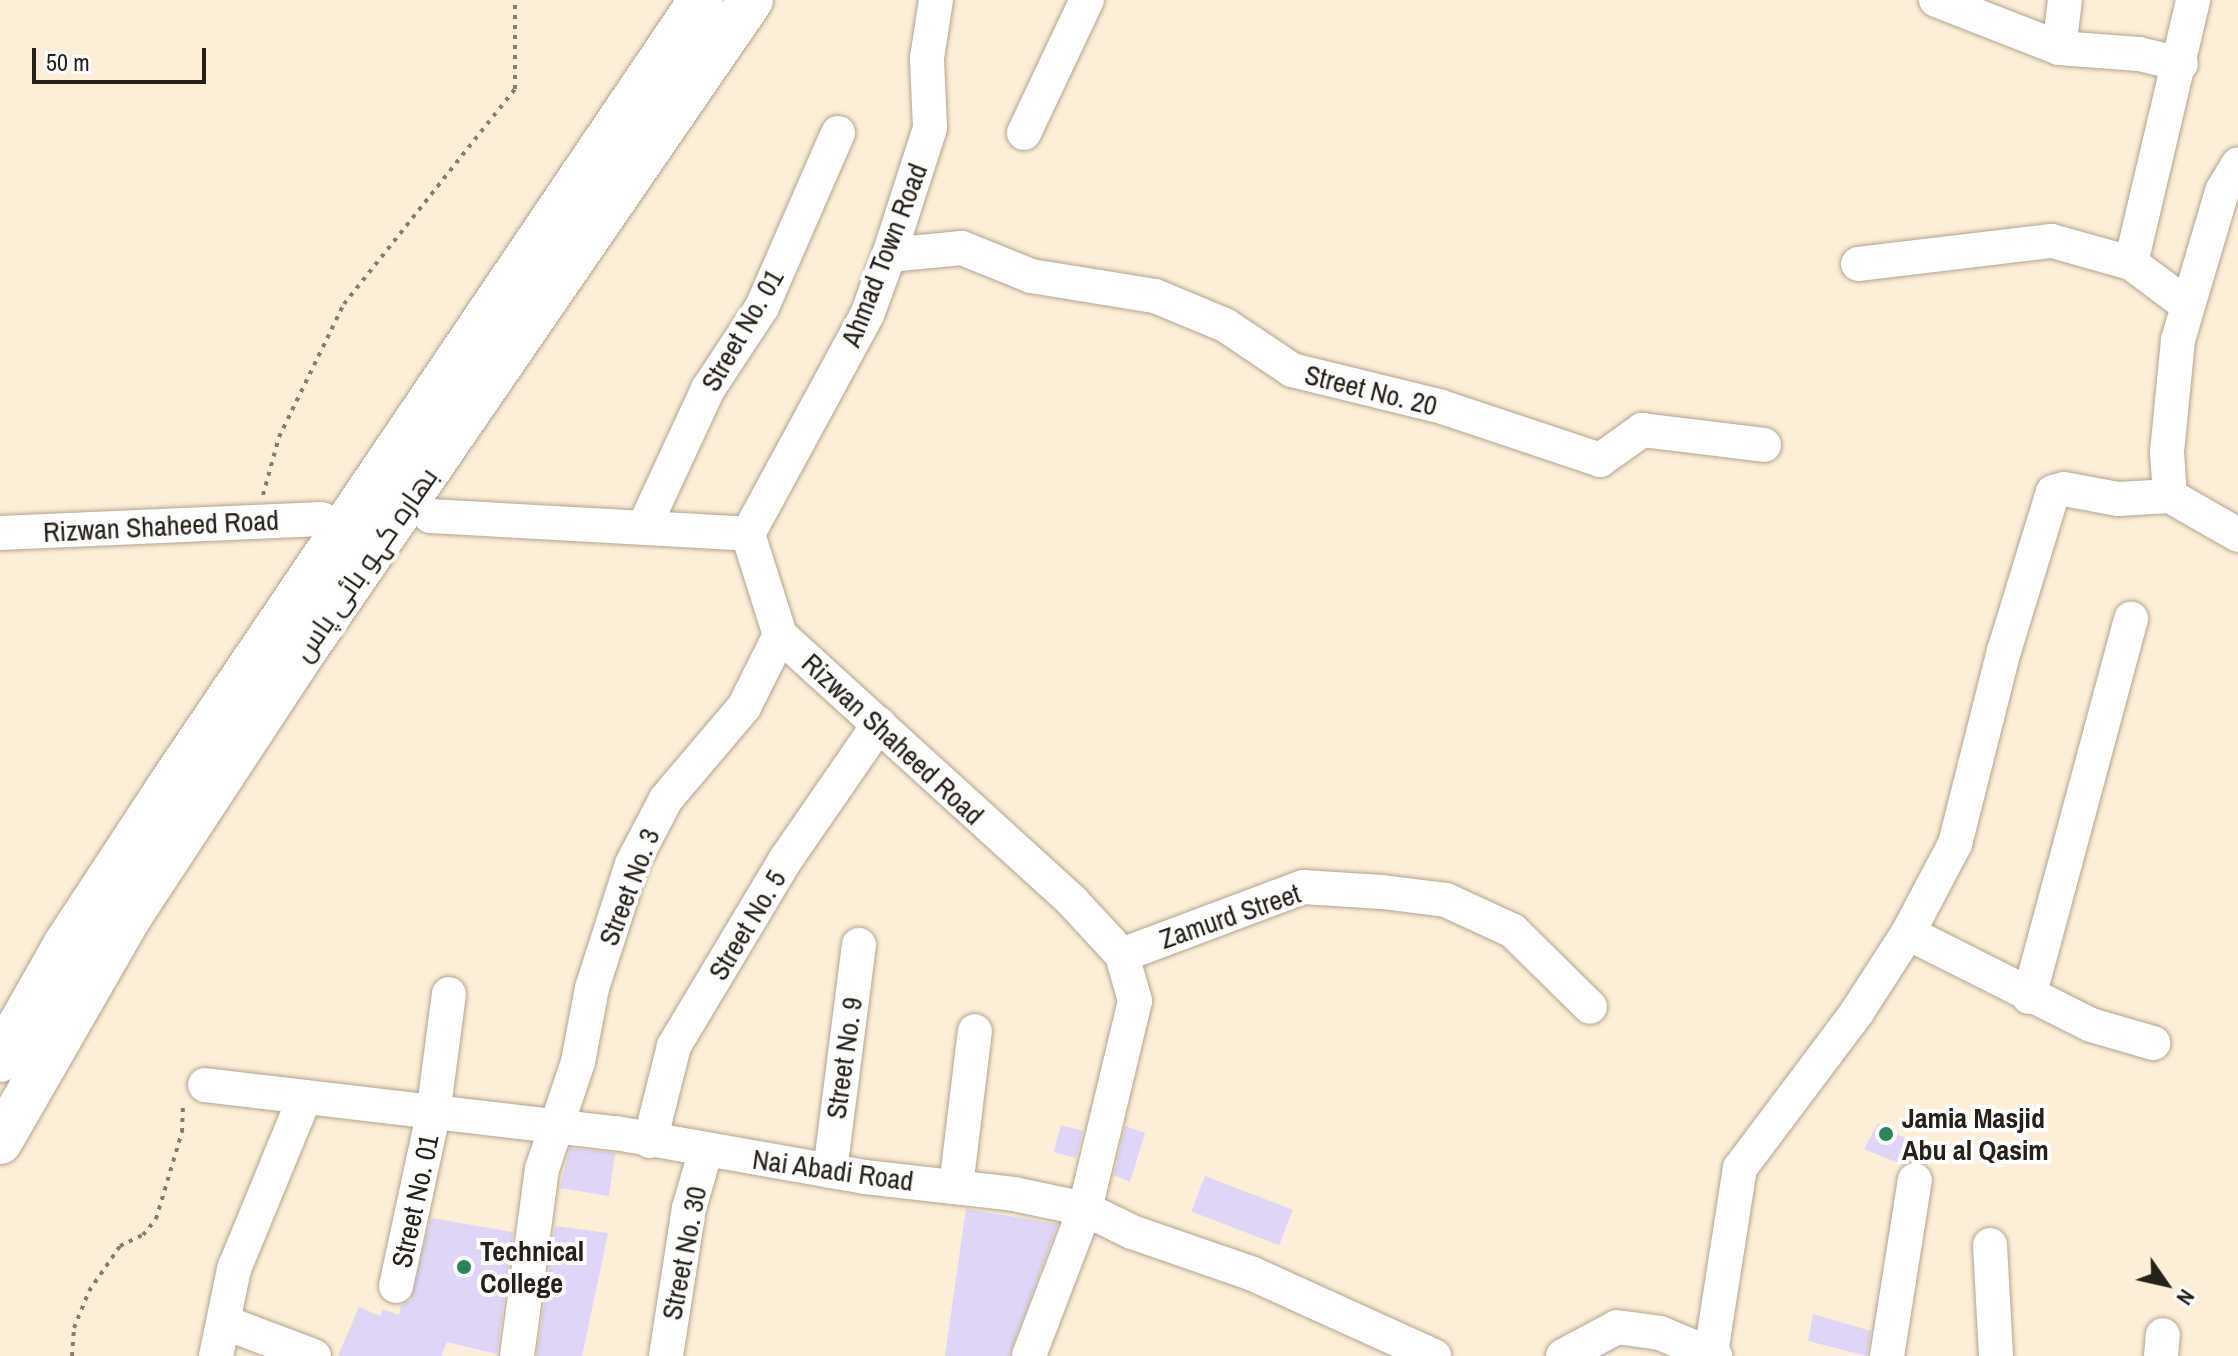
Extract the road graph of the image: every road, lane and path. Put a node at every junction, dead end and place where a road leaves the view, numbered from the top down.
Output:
1 (515, 0) edge
2 (701, 0) edge
3 (751, 0) edge
4 (936, 0) edge
5 (1087, 0) edge
6 (1936, 0) edge
7 (2065, 0) edge
8 (2193, 0) edge
9 (2059, 48) junction
10 (2181, 64) junction
11 (838, 133) dead end
12 (1024, 133) dead end
13 (2238, 164) edge
14 (889, 255) junction
15 (2131, 263) junction
16 (1858, 264) dead end
17 (2186, 304) junction
18 (1764, 445) dead end
19 (2170, 496) junction
20 (430, 516) dead end
21 (322, 519) dead end
22 (257, 521) junction
23 (644, 527) junction
24 (0, 533) edge
25 (748, 534) junction
26 (2238, 535) edge
27 (2131, 618) dead end
28 (780, 635) junction
29 (879, 724) junction
30 (1908, 933) junction
31 (859, 945) dead end
32 (1122, 955) junction
33 (449, 994) dead end
34 (2029, 997) junction
35 (1590, 1007) dead end
36 (975, 1031) dead end
37 (2153, 1043) dead end
38 (0, 1060) edge
39 (205, 1085) joint
40 (305, 1097) junction
41 (433, 1115) junction
42 (556, 1125) junction
43 (650, 1141) junction
44 (0, 1142) edge
45 (706, 1150) junction
46 (830, 1171) junction
47 (1915, 1180) dead end
48 (956, 1187) junction
49 (1085, 1209) junction
50 (1990, 1245) dead end
51 (396, 1286) dead end
52 (226, 1323) junction
53 (1713, 1355) edge
54 (72, 1356) edge
55 (216, 1356) edge
56 (314, 1356) edge
57 (517, 1356) edge
58 (666, 1356) edge
59 (1029, 1356) edge
60 (1433, 1356) edge
61 (1563, 1356) edge
62 (1887, 1356) edge
63 (1996, 1356) edge

1 - 22 path
2 - 38 highway, بھارہ کہو بائی پاس
3 - 44 highway, بھارہ کہو بائی پاس
4 - 14 street, Ahmad Town Road
5 - 12 street
6 - 9 street
7 - 9 street
8 - 10 street
9 - 10 street
10 - 15 street
11 - 23 street, Street No. 01
13 - 17 street
14 - 18 street, Street No. 20
14 - 25 street, Ahmad Town Road
15 - 16 street
15 - 17 street
17 - 19 street
19 - 26 street
19 - 30 street
20 - 23 street
21 - 22 street, Rizwan Shaheed Road
22 - 24 street, Rizwan Shaheed Road
23 - 25 street
25 - 28 street, Rizwan Shaheed Road
27 - 34 street
28 - 29 street, Rizwan Shaheed Road
28 - 42 street, Street No. 3
29 - 32 street, Rizwan Shaheed Road
29 - 43 street, Street No. 5
30 - 34 street
30 - 53 street
31 - 46 street, Street No. 9
32 - 35 street, Zamurd Street
32 - 49 street, Rizwan Shaheed Road
33 - 41 street, Street No. 01
34 - 37 street
36 - 48 street
39 - 40 street, Nai Abadi Road
39 - 54 path
40 - 41 street, Nai Abadi Road
40 - 52 street
41 - 42 street, Nai Abadi Road
41 - 51 street, Street No. 01
42 - 43 street, Nai Abadi Road
42 - 57 street
43 - 45 street, Nai Abadi Road
45 - 46 street, Nai Abadi Road
45 - 58 street, Street No. 30
46 - 48 street, Nai Abadi Road
47 - 62 street
48 - 49 street, Nai Abadi Road
49 - 59 street, Rizwan Shaheed Road
49 - 60 street, Nai Abadi Road
50 - 63 street
52 - 55 street
52 - 56 street
53 - 61 street

